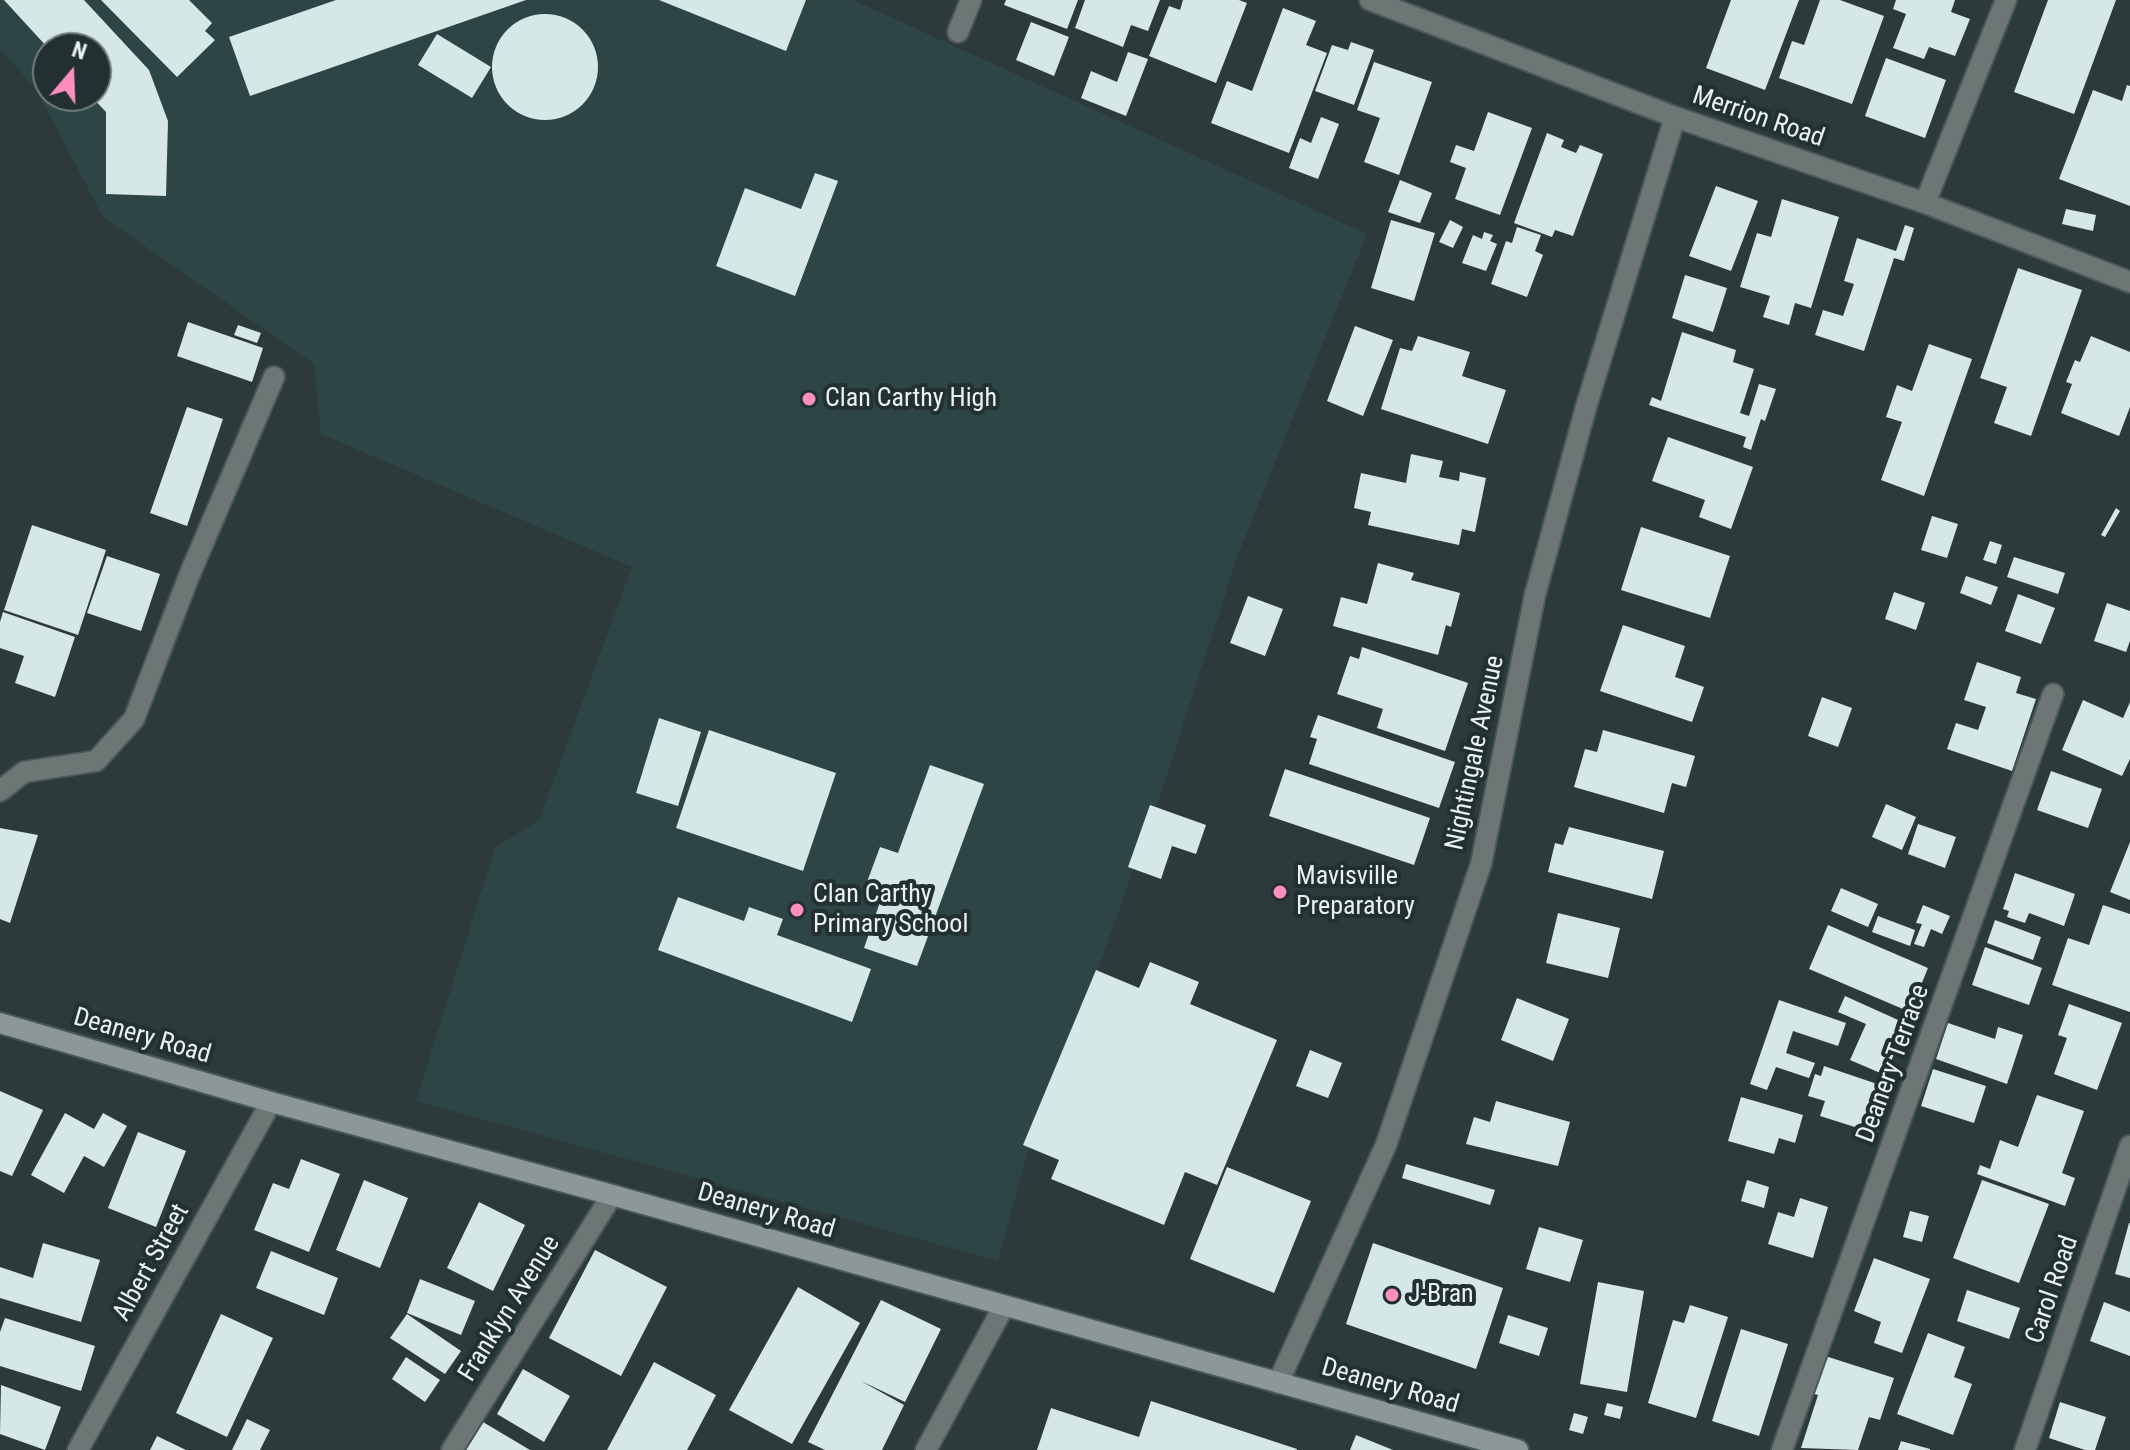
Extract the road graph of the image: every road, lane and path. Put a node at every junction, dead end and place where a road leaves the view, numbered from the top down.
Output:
1 (971, 0) edge
2 (1370, 0) edge
3 (2006, 0) edge
4 (958, 32) dead end
5 (1675, 117) junction
6 (1925, 203) junction
7 (2130, 282) edge
8 (274, 377) dead end
9 (2053, 694) dead end
10 (0, 791) edge
11 (0, 1023) edge
12 (271, 1102) junction
13 (2130, 1146) edge
14 (612, 1195) junction
15 (1004, 1306) junction
16 (1278, 1383) junction
17 (1493, 1447) edge
18 (78, 1450) edge
19 (452, 1450) edge
20 (926, 1450) edge
21 (1518, 1450) edge
22 (1782, 1450) edge
23 (2025, 1450) edge

1 - 4 street
2 - 5 street, Merrion Road
3 - 6 street
5 - 6 street, Merrion Road
5 - 16 street, Nightingale Avenue
6 - 7 street, Merrion Road
8 - 10 street
9 - 22 street, Deanery Terrace
11 - 12 street, Deanery Road
12 - 14 street, Deanery Road
12 - 18 street, Albert Street
13 - 23 street, Carol Road
14 - 15 street, Deanery Road
14 - 19 street, Franklyn Avenue
15 - 16 street, Deanery Road
15 - 20 street
16 - 17 street, Deanery Road
17 - 21 street, Deanery Road

